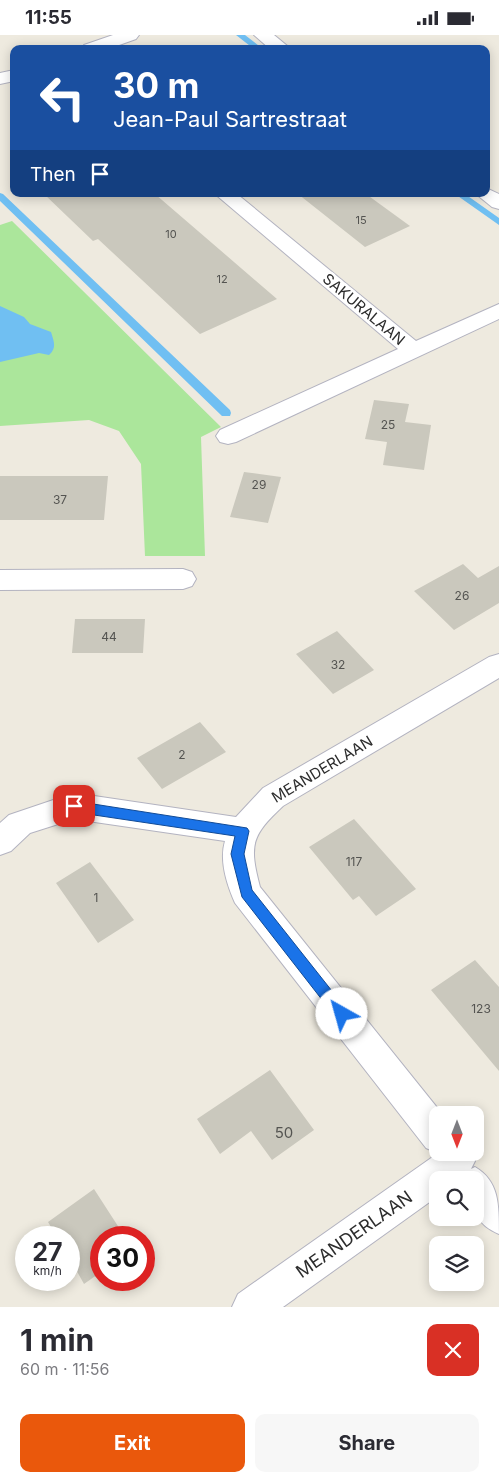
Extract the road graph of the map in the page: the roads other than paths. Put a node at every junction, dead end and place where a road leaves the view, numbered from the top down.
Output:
1 (130, 35) edge
2 (263, 35) edge
3 (101, 45) edge
4 (277, 45) edge
5 (229, 197) edge
6 (499, 311) edge
7 (414, 351) junction
8 (228, 436) dead end
9 (183, 579) dead end
10 (0, 580) edge
11 (499, 665) edge
12 (243, 831) junction
13 (0, 842) edge
14 (458, 1163) edge
15 (499, 1216) edge
16 (251, 1307) edge

1 - 3 street
2 - 4 street
5 - 7 street, SAKURALAAN
6 - 7 street
7 - 8 street, SAKURALAAN
9 - 10 street
11 - 12 street, MEANDERLAAN
12 - 13 street
12 - 14 street, MEANDERLAAN
14 - 15 street, MEANDERLAAN
14 - 16 street, MEANDERLAAN

